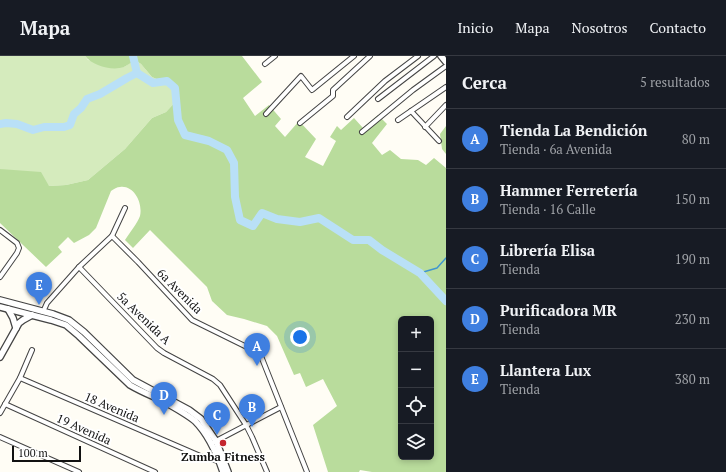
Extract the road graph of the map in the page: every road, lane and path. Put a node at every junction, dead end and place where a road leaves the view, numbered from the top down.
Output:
1 (274, 56) edge
2 (354, 56) edge
3 (370, 56) edge
4 (418, 56) edge
5 (434, 56) edge
6 (441, 56) edge
7 (446, 62) edge
8 (265, 64) dead end
9 (446, 66) edge
10 (446, 87) edge
11 (378, 99) dead end
12 (446, 104) edge
13 (411, 111) junction
14 (266, 114) dead end
15 (348, 117) dead end
16 (398, 120) dead end
17 (300, 122) dead end
18 (425, 127) junction
19 (362, 132) dead end
20 (439, 140) dead end
21 (125, 208) dead end
22 (0, 230) edge
23 (112, 236) junction
24 (79, 267) junction
25 (0, 277) edge
26 (0, 300) edge
27 (0, 306) edge
28 (8, 309) junction
29 (43, 312) junction
30 (32, 315) junction
31 (16, 328) junction
32 (32, 350) dead end
33 (0, 357) edge
34 (20, 378) junction
35 (5, 404) junction
36 (281, 406) junction
37 (0, 413) edge
38 (246, 425) junction
39 (0, 437) edge
40 (214, 442) junction
41 (219, 461) junction
42 (147, 470) edge
43 (79, 472) edge
44 (155, 472) edge
45 (223, 472) edge
46 (228, 472) edge
47 (267, 472) edge
48 (307, 472) edge

1 - 8 street
2 - 14 street
3 - 17 street
4 - 15 street
5 - 11 street
6 - 7 street
9 - 19 street
10 - 13 street
12 - 18 street
13 - 16 street
13 - 18 street
18 - 20 street
21 - 23 street
22 - 25 street
23 - 24 street
23 - 36 street, 6a Avenida
24 - 29 street
24 - 38 street, 5a Avenida A
26 - 29 street
27 - 28 street
28 - 30 street
28 - 31 street
29 - 40 street
30 - 31 street
30 - 40 street
31 - 33 street
32 - 34 street
34 - 35 street
34 - 41 street, 18 Avenida
35 - 37 street
35 - 42 street, 19 Avenida
36 - 38 street
36 - 48 street, 6a Avenida
38 - 40 street
38 - 47 street, 5a Avenida A
39 - 43 street
40 - 41 street
40 - 46 street
41 - 45 street
42 - 44 street, 19 Avenida

